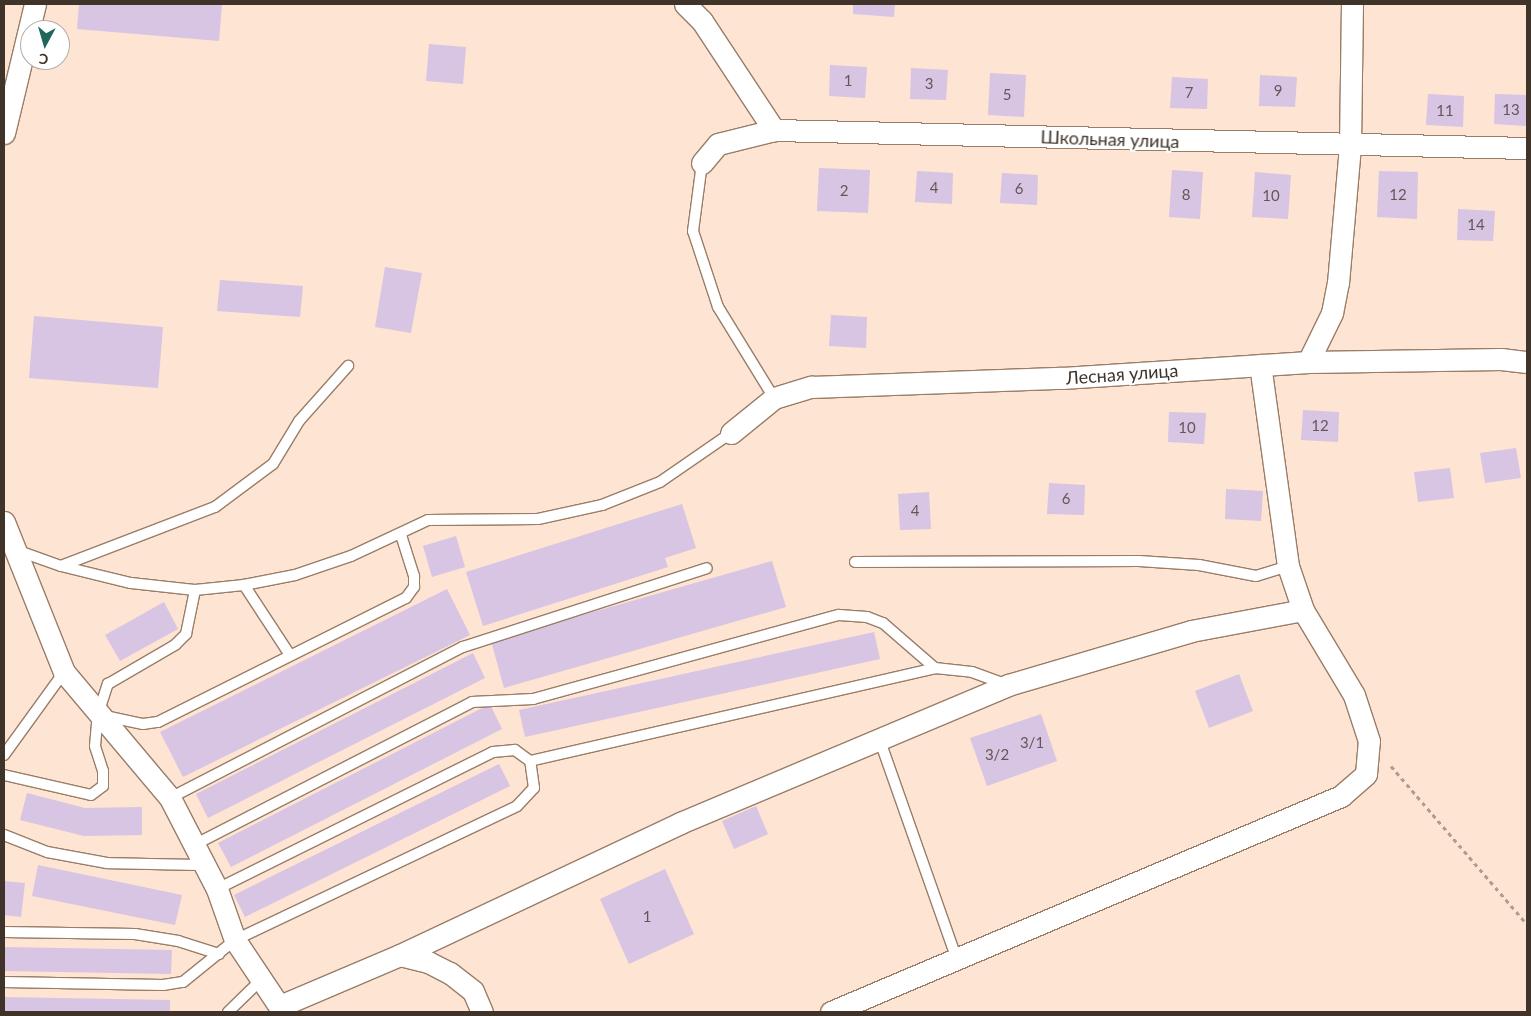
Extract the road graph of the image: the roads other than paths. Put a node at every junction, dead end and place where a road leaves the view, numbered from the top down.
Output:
1 (35, 4) edge
2 (685, 4) edge
3 (1352, 4) edge
4 (774, 130) junction
5 (4, 133) edge
6 (1350, 146) junction
7 (1527, 148) edge
8 (702, 163) joint
9 (1308, 362) junction
10 (1527, 362) edge
11 (1260, 365) junction
12 (348, 366) dead end
13 (774, 398) junction
14 (731, 433) joint
15 (4, 522) edge
16 (401, 535) junction
17 (12, 549) junction
18 (855, 562) dead end
19 (61, 566) junction
20 (1288, 566) junction
21 (708, 568) dead end
22 (244, 585) junction
23 (195, 590) junction
24 (1304, 610) junction
25 (290, 655) junction
26 (935, 668) junction
27 (64, 672) junction
28 (1008, 685) junction
29 (98, 714) junction
30 (880, 741) junction
31 (4, 755) edge
32 (530, 761) junction
33 (4, 775) edge
34 (170, 798) junction
35 (4, 835) edge
36 (194, 845) junction
37 (205, 865) junction
38 (217, 889) junction
39 (4, 932) edge
40 (235, 940) junction
41 (218, 954) junction
42 (400, 955) junction
43 (958, 960) junction
44 (260, 981) junction
45 (4, 982) edge
46 (280, 1010) edge
47 (228, 1012) edge
48 (482, 1012) edge
49 (831, 1012) edge

1 - 5 street
2 - 4 street
3 - 6 street
4 - 6 street, Школьная улица
4 - 8 street, Школьная улица
6 - 7 street, Школьная улица
6 - 9 street
8 - 13 lane
9 - 10 street, Лесная улица
9 - 11 street, Лесная улица
11 - 13 street, Лесная улица
11 - 20 street
12 - 19 lane
13 - 14 street, Лесная улица
14 - 16 lane
15 - 17 street
16 - 22 lane
16 - 25 lane
17 - 19 lane
17 - 27 street
18 - 20 lane
19 - 23 lane
20 - 24 street
21 - 34 lane
22 - 23 lane
22 - 25 lane
23 - 29 lane
24 - 28 street
24 - 43 street
25 - 29 lane
26 - 28 lane
26 - 32 lane
26 - 36 lane
27 - 29 street
27 - 31 lane
28 - 30 street
29 - 33 lane
29 - 34 street
30 - 42 street
30 - 43 lane
32 - 38 lane
32 - 40 lane
34 - 36 street
35 - 37 lane
36 - 37 street
37 - 38 street
38 - 40 street
39 - 41 lane
40 - 41 lane
40 - 44 street
41 - 45 lane
42 - 46 street
42 - 48 street
43 - 49 street
44 - 46 street
44 - 47 lane

